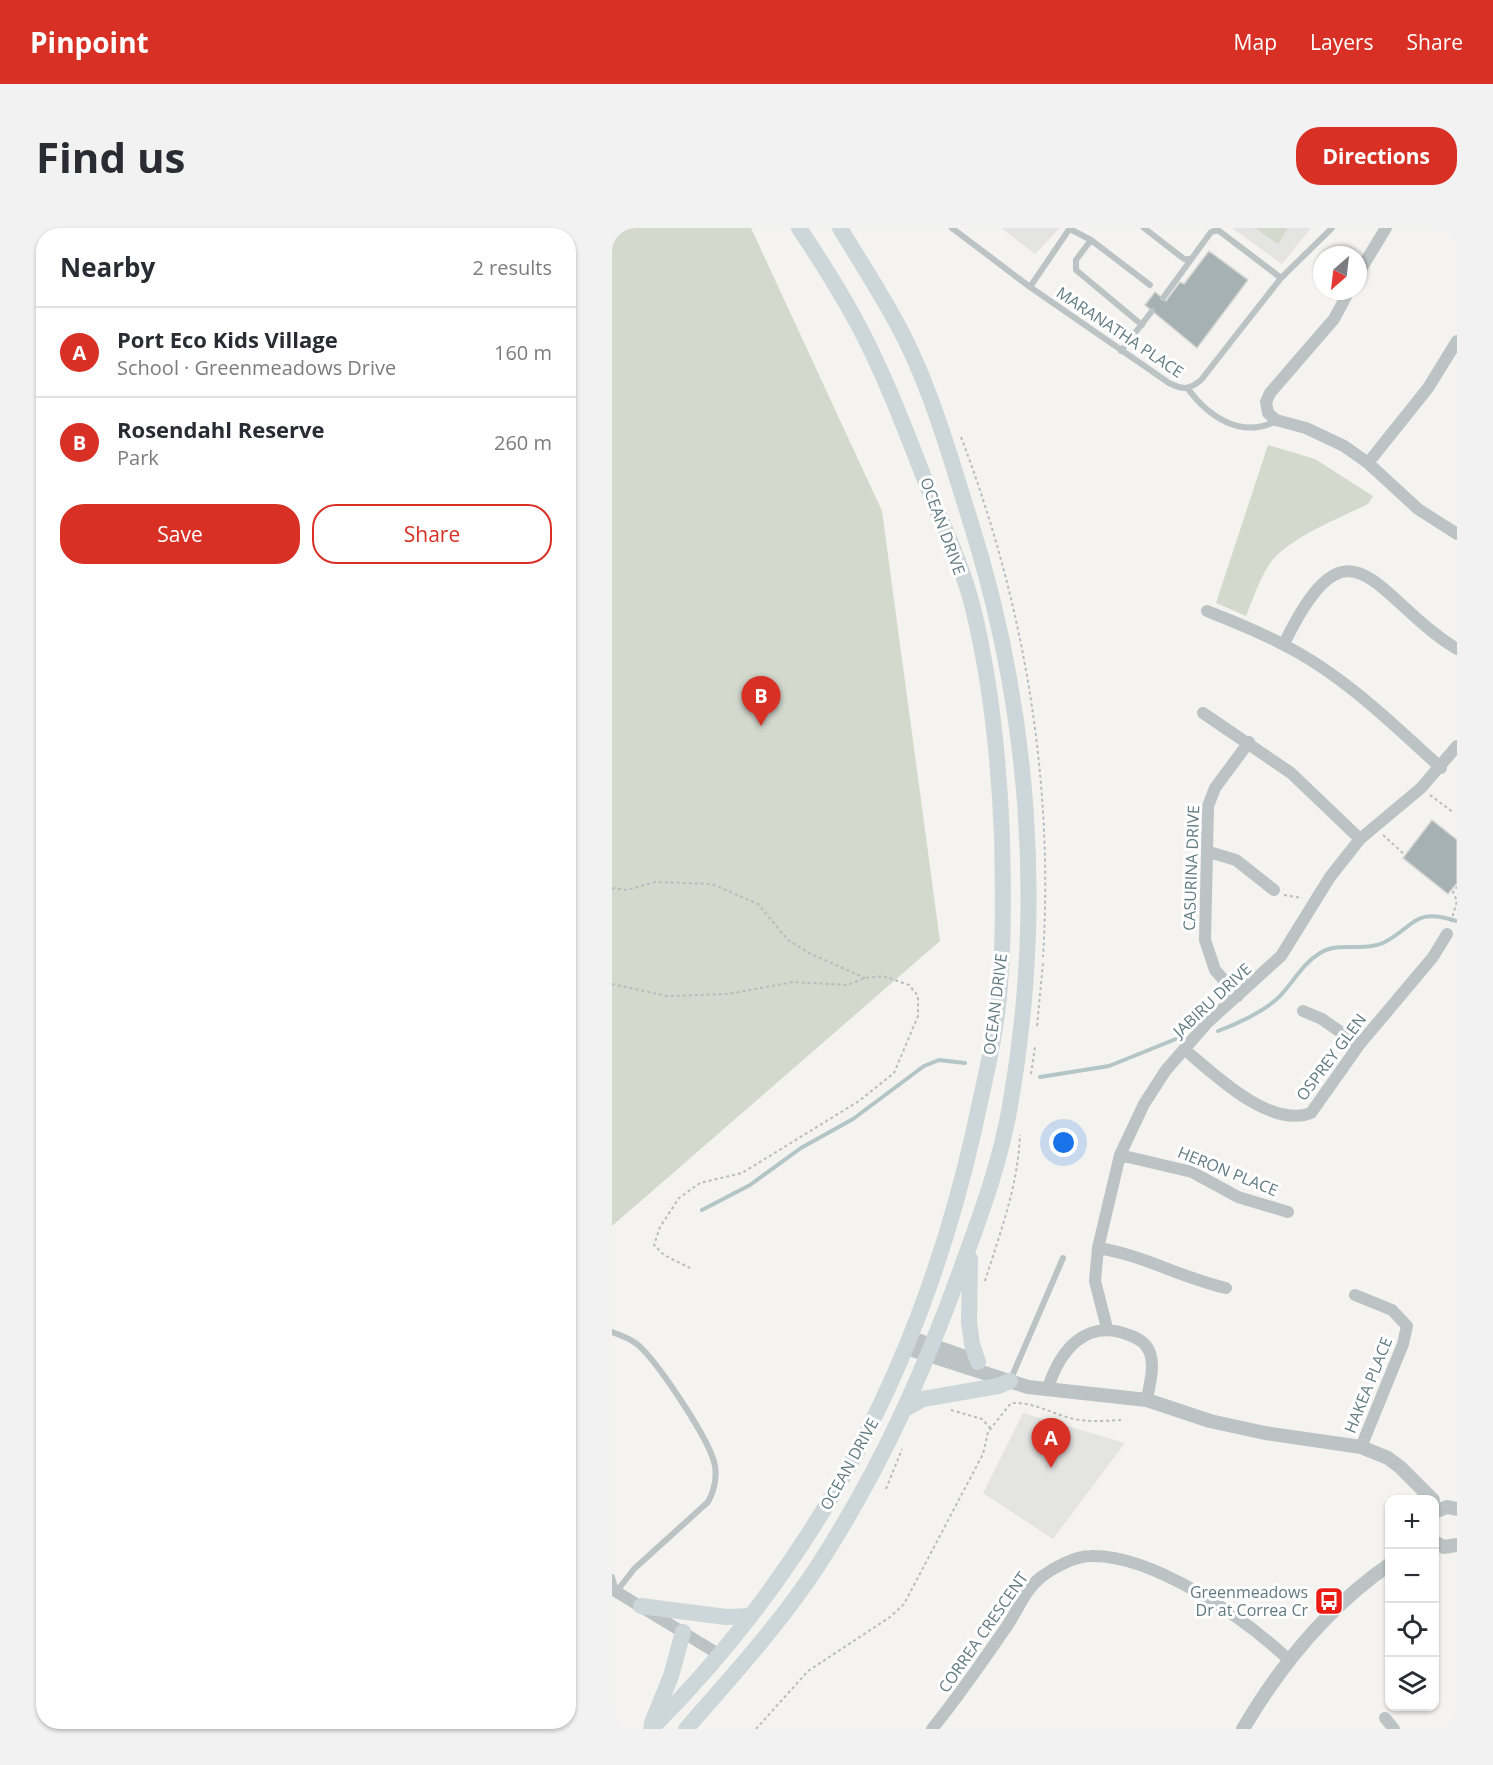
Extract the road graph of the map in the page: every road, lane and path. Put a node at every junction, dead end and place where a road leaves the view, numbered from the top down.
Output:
1 (799, 228) edge
2 (840, 228) edge
3 (952, 228) edge
4 (1144, 228) edge
5 (1332, 228) edge
6 (1386, 228) edge
7 (1070, 229) edge
8 (1091, 240) junction
9 (1189, 259) junction
10 (1367, 259) edge
11 (1281, 278) junction
12 (1150, 285) dead end
13 (1030, 287) junction
14 (1163, 298) dead end
15 (1344, 300) edge
16 (1152, 311) dead end
17 (1142, 325) junction
18 (1457, 341) edge
19 (1121, 351) junction
20 (1188, 389) junction
21 (1276, 420) junction
22 (1368, 463) junction
23 (1457, 534) edge
24 (1207, 611) dead end
25 (1284, 644) junction
26 (1457, 649) edge
27 (1203, 713) dead end
28 (1249, 742) junction
29 (1457, 746) edge
30 (1441, 768) junction
31 (1421, 788) junction
32 (1454, 813) dead end
33 (1375, 826) junction
34 (1360, 839) junction
35 (1209, 852) junction
36 (1405, 855) dead end
37 (1457, 887) edge
38 (612, 888) edge
39 (1274, 890) joint
40 (1317, 900) junction
41 (1448, 931) joint
42 (865, 978) junction
43 (612, 984) edge
44 (1238, 996) junction
45 (1303, 1011) dead end
46 (1359, 1045) junction
47 (1184, 1049) junction
48 (1120, 1155) junction
49 (1288, 1212) dead end
50 (969, 1247) junction
51 (1098, 1248) junction
52 (1063, 1258) dead end
53 (690, 1268) dead end
54 (1226, 1288) dead end
55 (1354, 1294) dead end
56 (1107, 1328) junction
57 (612, 1332) edge
58 (909, 1343) junction
59 (932, 1351) junction
60 (978, 1362) junction
61 (1012, 1377) junction
62 (1044, 1387) junction
63 (942, 1395) junction
64 (1148, 1400) junction
65 (905, 1410) junction
66 (1121, 1420) dead end
67 (991, 1429) junction
68 (903, 1447) dead end
69 (1361, 1447) junction
70 (886, 1489) dead end
71 (1427, 1495) edge
72 (1439, 1504) edge
73 (1457, 1509) edge
74 (1439, 1544) edge
75 (1457, 1545) edge
76 (1385, 1567) edge
77 (612, 1577) edge
78 (614, 1590) edge
79 (641, 1606) junction
80 (751, 1616) junction
81 (683, 1632) junction
82 (720, 1655) junction
83 (1288, 1659) junction
84 (740, 1667) junction
85 (1385, 1718) dead end
86 (650, 1729) edge
87 (686, 1729) edge
88 (756, 1729) edge
89 (932, 1729) edge
90 (1243, 1729) edge
91 (1394, 1729) edge

1 - 58 main road, OCEAN DRIVE
2 - 50 main road, OCEAN DRIVE
3 - 13 lane, MARANATHA PLACE
4 - 9 lane
5 - 11 lane, MARANATHA PLACE
6 - 10 street
7 - 8 lane
7 - 13 lane
8 - 12 lane
8 - 17 lane
9 - 11 lane
9 - 14 lane
11 - 20 lane, MARANATHA PLACE
13 - 19 lane, MARANATHA PLACE
15 - 21 street
16 - 17 lane
17 - 19 lane
18 - 22 street
19 - 20 lane, MARANATHA PLACE
20 - 21 lane
21 - 22 street
22 - 23 street
24 - 25 street
25 - 26 street
25 - 30 street
27 - 28 street
28 - 34 street
28 - 35 street, CASURINA DRIVE
29 - 30 street, JABIRU DRIVE
30 - 31 street, JABIRU DRIVE
31 - 32 path
31 - 33 street, JABIRU DRIVE
33 - 34 street, JABIRU DRIVE
33 - 36 path
34 - 40 street, JABIRU DRIVE
35 - 39 street
35 - 44 street, CASURINA DRIVE
37 - 41 path
38 - 42 path
39 - 40 path
40 - 44 street, JABIRU DRIVE
41 - 46 street, OSPREY GLEN
42 - 43 path
42 - 53 path
44 - 47 street, JABIRU DRIVE
45 - 46 street
46 - 47 street, OSPREY GLEN
47 - 48 street, JABIRU DRIVE
48 - 49 street, HERON PLACE
48 - 51 street, JABIRU DRIVE
50 - 59 main road, OCEAN DRIVE
50 - 60 main road
51 - 54 street
51 - 56 street, JABIRU DRIVE
52 - 61 lane
55 - 69 street, HAKEA PLACE
56 - 62 street
56 - 64 street
57 - 78 lane
58 - 59 street
58 - 80 main road, OCEAN DRIVE
59 - 60 street
59 - 61 street
59 - 65 main road, OCEAN DRIVE
60 - 61 street
61 - 62 street
61 - 63 main road
62 - 64 street
63 - 65 main road
63 - 67 path
64 - 69 street
65 - 84 main road, OCEAN DRIVE
66 - 67 path
67 - 88 path
68 - 70 path
69 - 71 street
72 - 73 street
74 - 75 street
76 - 83 street
77 - 78 lane
78 - 79 street
79 - 80 main road
79 - 81 street
80 - 82 main road, OCEAN DRIVE
81 - 82 street
81 - 86 main road
82 - 84 main road
82 - 86 main road, OCEAN DRIVE
83 - 89 street, CORREA CRESCENT
83 - 90 street
84 - 87 main road, OCEAN DRIVE
85 - 91 street

